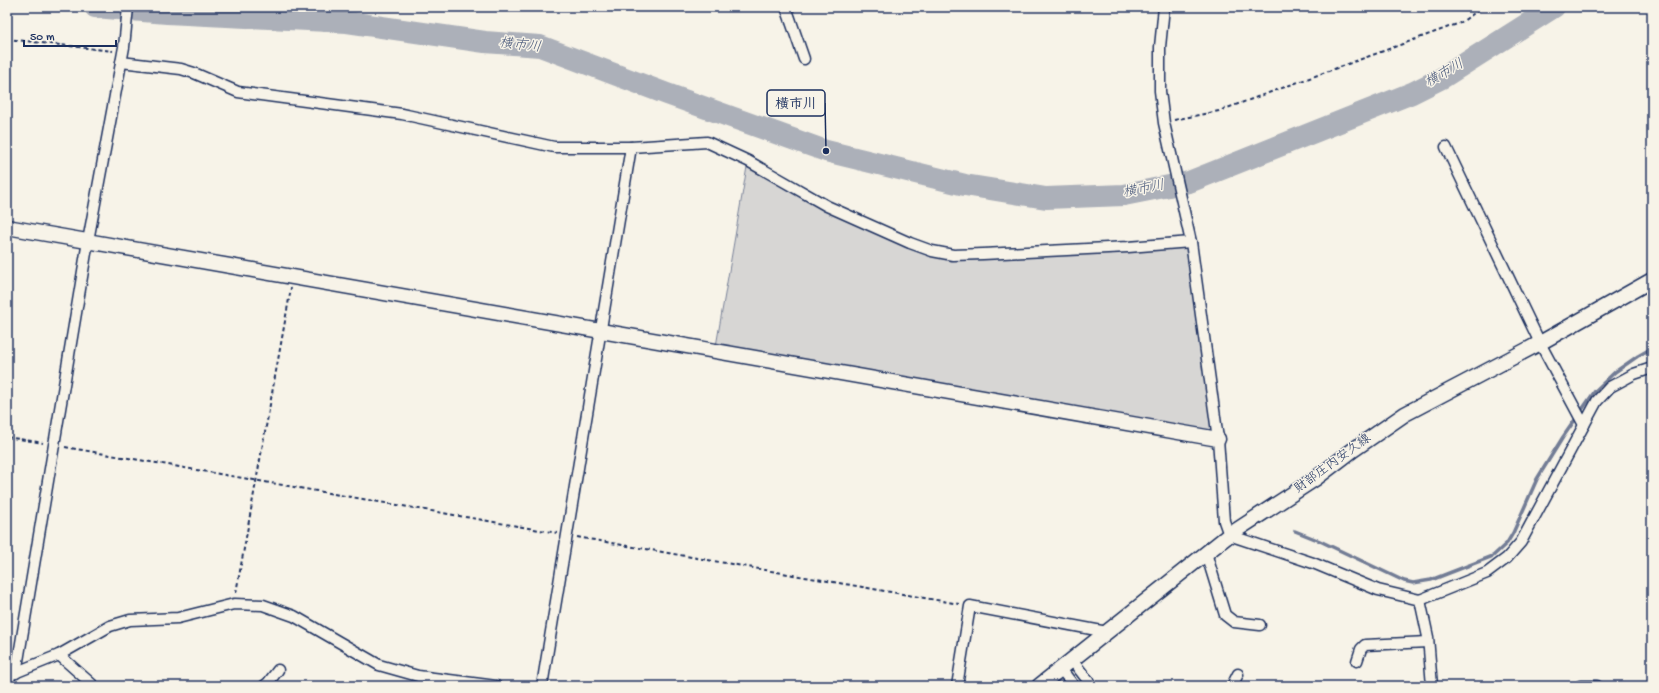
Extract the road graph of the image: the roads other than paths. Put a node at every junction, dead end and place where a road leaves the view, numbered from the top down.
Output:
1 (128, 7) edge
2 (786, 7) edge
3 (1164, 7) edge
4 (123, 53) junction
5 (804, 59) dead end
6 (631, 147) junction
7 (1446, 147) dead end
8 (7, 227) edge
9 (88, 241) junction
10 (1191, 242) junction
11 (1652, 280) edge
12 (601, 331) junction
13 (1540, 343) junction
14 (1652, 368) edge
15 (1584, 425) junction
16 (1218, 438) junction
17 (1229, 535) junction
18 (1206, 553) junction
19 (1420, 600) junction
20 (1260, 625) dead end
21 (1107, 632) junction
22 (1428, 642) junction
23 (59, 655) junction
24 (1072, 660) junction
25 (1357, 660) dead end
26 (1061, 669) junction
27 (278, 670) dead end
28 (1238, 674) dead end
29 (11, 675) edge
30 (437, 682) edge
31 (10, 686) edge
32 (94, 686) edge
33 (264, 686) edge
34 (496, 686) edge
35 (542, 686) edge
36 (957, 686) edge
37 (1039, 686) edge
38 (1074, 686) edge
39 (1092, 686) edge
40 (1232, 686) edge
41 (1432, 686) edge
42 (1580, 686) edge
43 (1597, 686) edge

1 - 4 street
2 - 5 street
3 - 10 street
4 - 6 street
4 - 9 street
6 - 10 street
6 - 12 street
7 - 13 street
8 - 9 street
9 - 12 street
9 - 29 street
10 - 16 street
11 - 13 street, 財部庄内安久線
12 - 16 street
12 - 35 street
13 - 15 street
13 - 17 street, 財部庄内安久線
14 - 15 street
15 - 19 street
16 - 17 street
17 - 18 street, 財部庄内安久線
17 - 19 street
18 - 20 street
18 - 21 street, 財部庄内安久線
19 - 22 street
21 - 24 street, 財部庄内安久線
21 - 36 street
22 - 25 street
22 - 41 street
23 - 29 street
23 - 30 street
23 - 32 street
24 - 26 street, 財部庄内安久線
24 - 39 street
26 - 37 street, 財部庄内安久線
26 - 38 street
27 - 33 street
28 - 40 street
29 - 31 street
30 - 34 street
42 - 43 street

